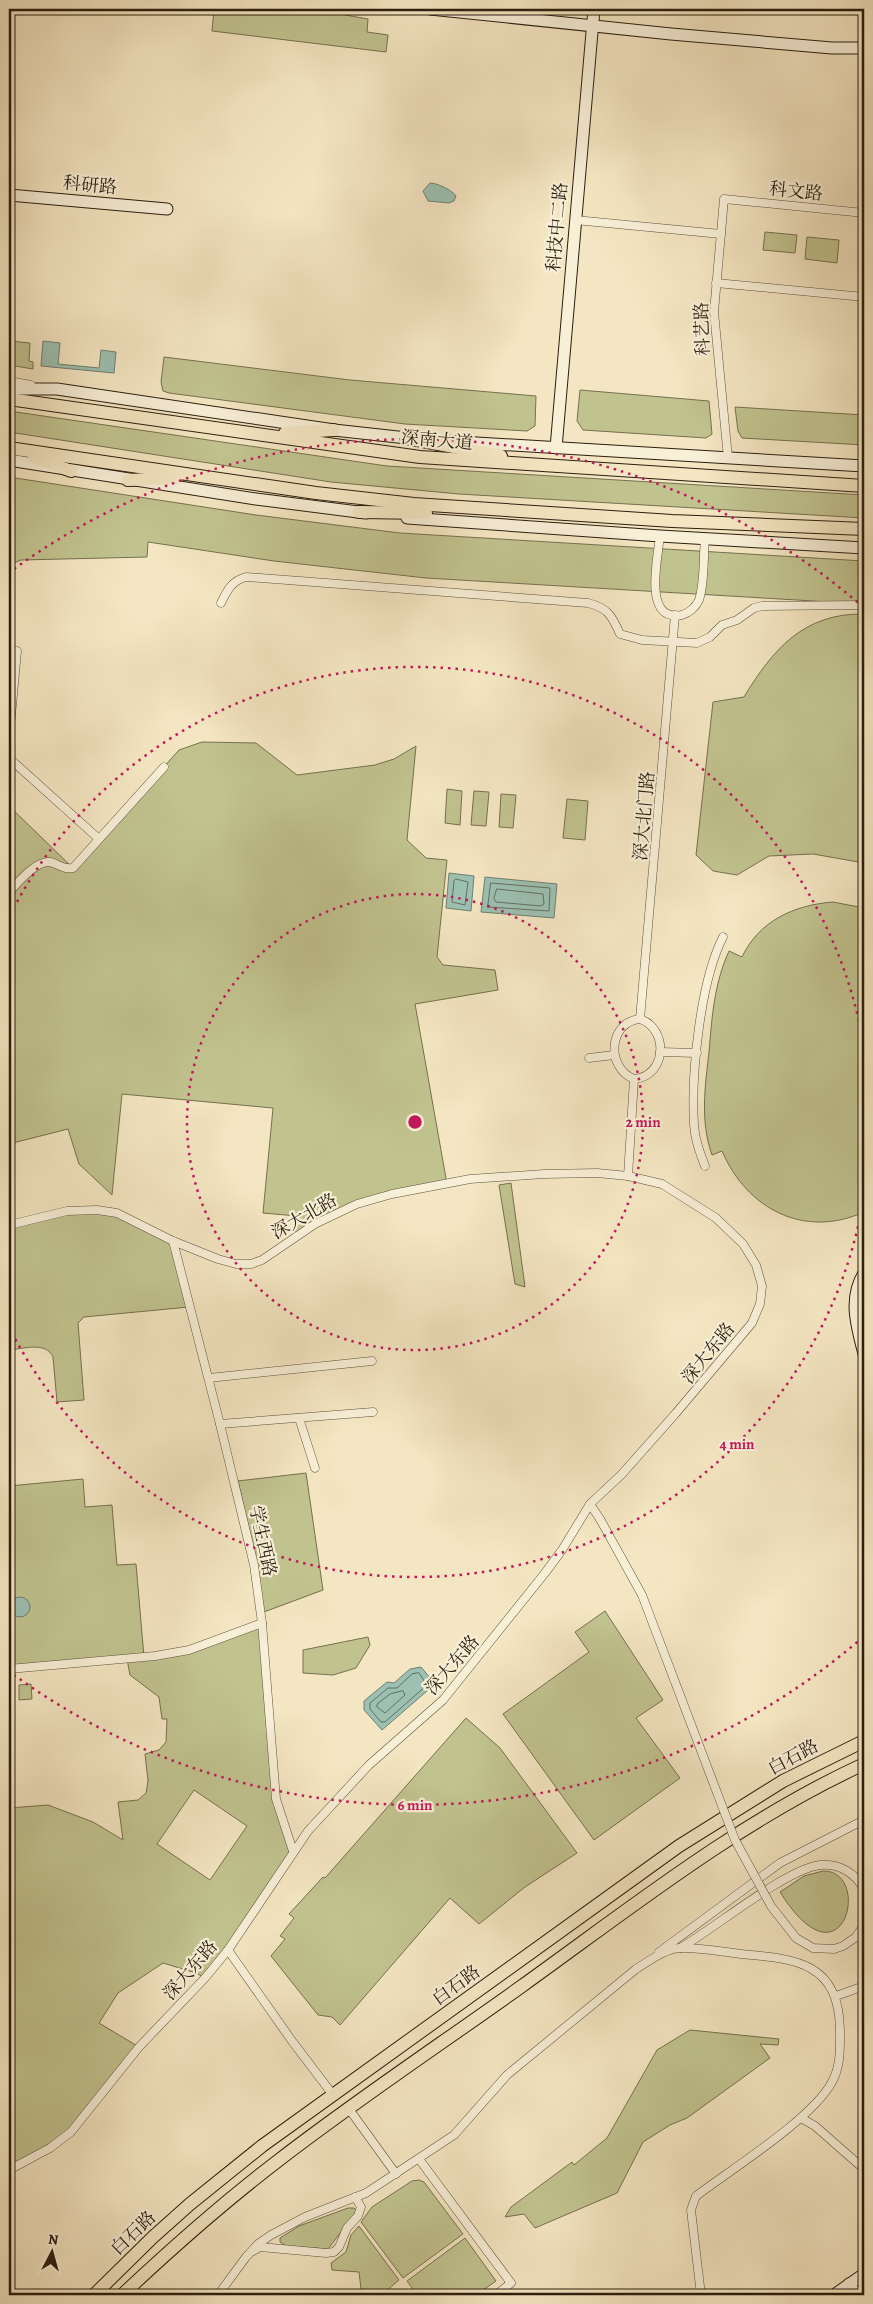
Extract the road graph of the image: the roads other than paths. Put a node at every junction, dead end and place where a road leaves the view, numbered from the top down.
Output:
1 (430, 9) edge
2 (594, 9) edge
3 (592, 26) junction
4 (864, 48) edge
5 (9, 195) edge
6 (724, 199) joint
7 (168, 209) dead end
8 (864, 213) edge
9 (575, 220) junction
10 (721, 234) junction
11 (716, 283) junction
12 (864, 297) edge
13 (9, 381) edge
14 (9, 388) edge
15 (58, 389) junction
16 (9, 399) edge
17 (334, 430) junction
18 (258, 435) junction
19 (407, 438) junction
20 (556, 448) junction
21 (10, 452) edge
22 (728, 458) junction
23 (864, 466) edge
24 (565, 468) junction
25 (71, 472) joint
26 (204, 476) junction
27 (128, 480) junction
28 (864, 482) edge
29 (827, 483) junction
30 (864, 486) edge
31 (359, 512) junction
32 (547, 514) junction
33 (825, 528) junction
34 (864, 529) edge
35 (864, 534) edge
36 (660, 536) junction
37 (705, 539) junction
38 (864, 548) edge
39 (221, 604) dead end
40 (864, 605) edge
41 (675, 615) junction
42 (673, 643) junction
43 (16, 651) dead end
44 (9, 738) edge
45 (9, 758) edge
46 (164, 767) dead end
47 (99, 839) junction
48 (9, 892) edge
49 (723, 937) dead end
50 (640, 1019) junction
51 (660, 1052) junction
52 (697, 1053) junction
53 (614, 1055) junction
54 (589, 1058) dead end
55 (634, 1079) junction
56 (706, 1166) dead end
57 (628, 1176) junction
58 (9, 1224) edge
59 (173, 1241) junction
60 (864, 1273) edge
61 (864, 1354) edge
62 (372, 1361) dead end
63 (209, 1378) junction
64 (373, 1412) dead end
65 (299, 1418) junction
66 (220, 1424) junction
67 (315, 1468) dead end
68 (590, 1504) junction
69 (262, 1623) junction
70 (9, 1669) edge
71 (864, 1740) edge
72 (864, 1764) edge
73 (864, 1820) edge
74 (293, 1851) junction
75 (864, 1889) edge
76 (864, 1925) edge
77 (680, 1948) junction
78 (228, 1950) junction
79 (636, 1969) junction
80 (864, 1986) edge
81 (836, 1996) junction
82 (333, 2095) junction
83 (349, 2109) junction
84 (801, 2118) junction
85 (419, 2159) junction
86 (864, 2169) edge
87 (9, 2170) edge
88 (396, 2174) junction
89 (355, 2197) junction
90 (253, 2250) junction
91 (864, 2274) edge
92 (849, 2284) junction
93 (864, 2289) edge
94 (94, 2295) edge
95 (122, 2295) edge
96 (218, 2295) edge
97 (496, 2295) edge
98 (701, 2295) edge
99 (836, 2295) edge
100 (856, 2295) edge

1 - 3 main road
2 - 3 main road, 科技中二路
3 - 4 main road
3 - 9 main road, 科技中二路
5 - 7 main road, 科研路
6 - 8 street, 科文路
6 - 10 street, 科艺路
9 - 10 street
9 - 20 main road, 科技中二路
10 - 11 street, 科艺路
11 - 12 street
11 - 22 street, 科艺路
13 - 15 street
14 - 15 main road
15 - 17 main road
16 - 18 main road, 深南大道
17 - 18 main road
17 - 19 main road
18 - 24 main road, 深南大道
19 - 20 main road
19 - 24 main road
20 - 22 main road
21 - 25 main road
21 - 26 main road
22 - 23 main road
24 - 29 main road, 深南大道
25 - 27 main road
26 - 27 main road
26 - 32 main road
27 - 31 main road
28 - 29 main road
29 - 30 main road, 深南大道
31 - 32 main road
31 - 36 main road
32 - 33 main road
33 - 34 main road
33 - 35 main road
36 - 37 main road
36 - 41 street
37 - 38 main road
37 - 41 street
39 - 42 street
40 - 42 street
41 - 42 street, 深大北门路
42 - 50 street, 深大北门路
43 - 44 street
45 - 47 street
46 - 47 street
47 - 48 street
49 - 52 street
50 - 51 street
50 - 53 street
51 - 52 street
51 - 55 street
52 - 56 street
53 - 54 street
53 - 55 street
55 - 57 street
57 - 59 street, 深大北路
57 - 68 street, 深大东路
58 - 59 street, 深大北路
59 - 63 street, 学生西路
60 - 61 main road
62 - 63 street
63 - 66 street, 学生西路
64 - 65 street
65 - 66 street
65 - 67 street
66 - 69 street, 学生西路
68 - 74 street, 深大东路
68 - 76 street, bridge
69 - 70 street
69 - 74 street, 学生西路
71 - 82 main road, 白石路
72 - 83 main road, 白石路
73 - 79 street
74 - 78 street, 深大东路
75 - 77 street
77 - 79 street
77 - 81 street
78 - 82 street
78 - 87 street, 深大东路
79 - 85 street
80 - 81 street
81 - 84 street
82 - 94 main road, 白石路
83 - 88 street
83 - 95 main road, 白石路
84 - 86 street
84 - 98 street
85 - 88 street
85 - 97 street
88 - 89 street
89 - 90 street
89 - 90 street
90 - 96 street
91 - 92 main road
92 - 99 main road
92 - 100 main road
93 - 100 main road

